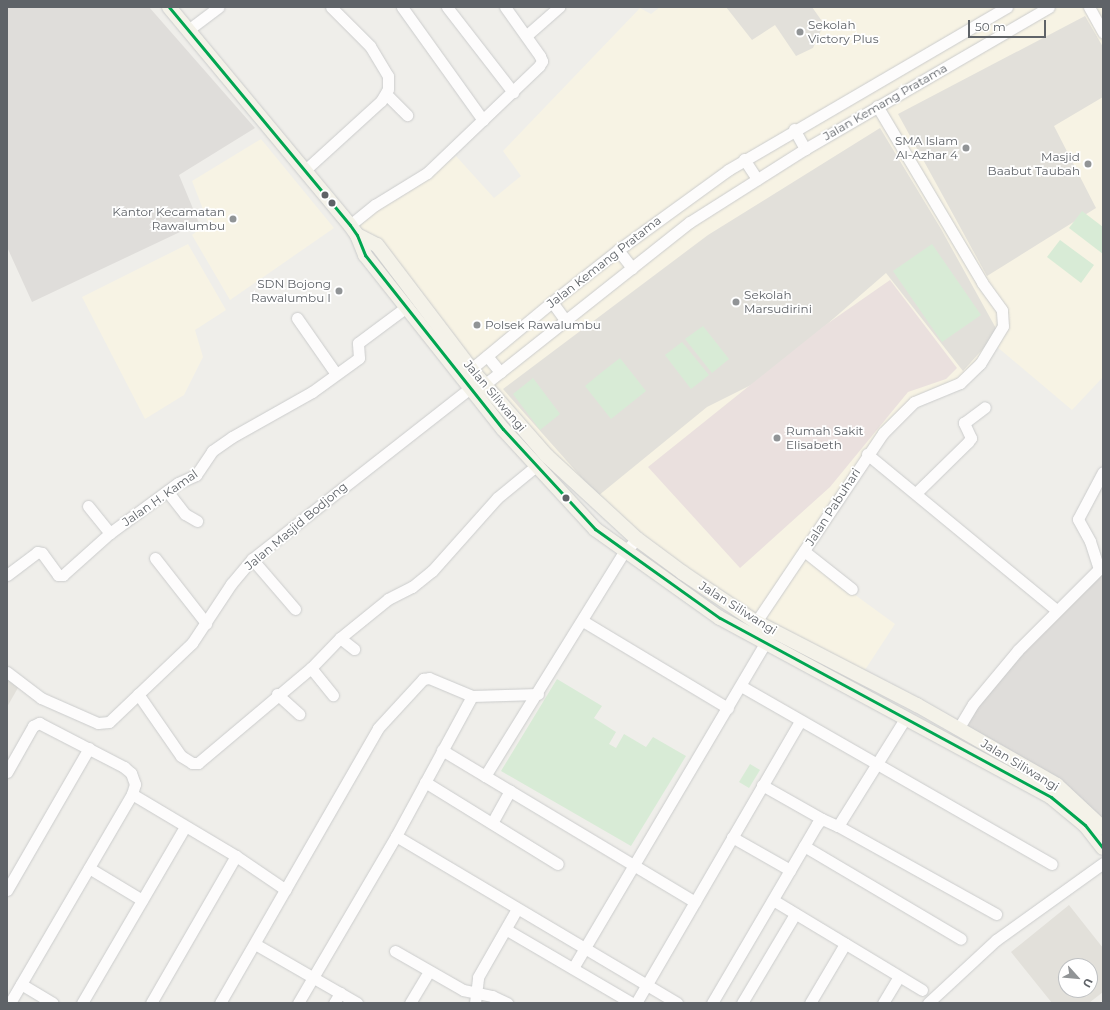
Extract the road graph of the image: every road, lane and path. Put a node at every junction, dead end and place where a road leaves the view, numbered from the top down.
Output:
1 (169, 7) edge
2 (218, 7) edge
3 (331, 7) edge
4 (402, 7) edge
5 (447, 7) edge
6 (504, 7) edge
7 (559, 7) edge
8 (1007, 7) edge
9 (1049, 7) edge
10 (1089, 7) edge
11 (188, 30) junction
12 (1103, 32) edge
13 (527, 34) junction
14 (513, 92) junction
15 (386, 94) junction
16 (878, 106) junction
17 (407, 115) dead end
18 (483, 120) junction
19 (794, 130) junction
20 (805, 149) junction
21 (744, 159) junction
22 (304, 171) junction
23 (757, 179) junction
24 (354, 230) junction
25 (618, 250) junction
26 (632, 268) junction
27 (552, 302) junction
28 (405, 308) junction
29 (297, 318) dead end
30 (565, 320) junction
31 (439, 338) junction
32 (486, 356) junction
33 (471, 369) junction
34 (500, 372) junction
35 (336, 374) junction
36 (484, 385) junction
37 (470, 388) junction
38 (985, 407) dead end
39 (867, 454) junction
40 (536, 466) junction
41 (1103, 472) edge
42 (167, 491) junction
43 (916, 493) junction
44 (88, 506) dead end
45 (197, 521) dead end
46 (110, 533) junction
47 (637, 539) junction
48 (804, 551) junction
49 (624, 552) junction
50 (155, 558) dead end
51 (252, 559) junction
52 (1101, 567) edge
53 (7, 574) edge
54 (852, 589) dead end
55 (295, 609) dead end
56 (1056, 610) junction
57 (583, 621) junction
58 (756, 622) junction
59 (206, 623) junction
60 (773, 631) junction
61 (340, 638) junction
62 (764, 643) junction
63 (354, 649) dead end
64 (311, 668) junction
65 (7, 672) edge
66 (741, 686) junction
67 (138, 694) junction
68 (277, 694) junction
69 (538, 694) junction
70 (333, 695) dead end
71 (472, 696) junction
72 (728, 708) junction
73 (299, 714) dead end
74 (906, 718) junction
75 (800, 721) junction
76 (958, 729) junction
77 (89, 748) junction
78 (442, 750) junction
79 (876, 765) junction
80 (7, 772) edge
81 (486, 776) junction
82 (425, 782) junction
83 (762, 785) junction
84 (510, 791) junction
85 (132, 794) junction
86 (822, 819) junction
87 (492, 823) junction
88 (1102, 825) edge
89 (838, 826) junction
90 (185, 827) junction
91 (396, 836) junction
92 (732, 836) junction
93 (804, 846) junction
94 (1103, 848) edge
95 (236, 856) junction
96 (1103, 863) edge
97 (558, 864) dead end
98 (1052, 864) dead end
99 (634, 866) junction
100 (89, 868) junction
101 (790, 870) junction
102 (7, 890) edge
103 (286, 890) junction
104 (142, 900) junction
105 (773, 900) junction
106 (695, 902) junction
107 (517, 909) junction
108 (795, 914) junction
109 (996, 914) dead end
110 (507, 930) junction
111 (961, 939) dead end
112 (255, 944) junction
113 (845, 944) junction
114 (585, 948) junction
115 (395, 951) dead end
116 (573, 968) junction
117 (429, 971) junction
118 (899, 976) junction
119 (313, 977) junction
120 (21, 984) junction
121 (646, 985) junction
122 (922, 990) dead end
123 (340, 993) junction
124 (476, 999) edge
125 (10, 1003) edge
126 (53, 1003) edge
127 (82, 1003) edge
128 (151, 1003) edge
129 (220, 1003) edge
130 (298, 1003) edge
131 (334, 1003) edge
132 (358, 1003) edge
133 (410, 1003) edge
134 (507, 1003) edge
135 (632, 1003) edge
136 (636, 1003) edge
137 (677, 1003) edge
138 (712, 1003) edge
139 (742, 1003) edge
140 (810, 1003) edge
141 (882, 1003) edge
142 (928, 1003) edge

1 - 11 main road
2 - 11 street
3 - 15 street
4 - 18 street
5 - 14 street
6 - 13 street
7 - 13 street
8 - 19 street, Jalan Kemang Pratama
9 - 16 street, Jalan Kemang Pratama
10 - 12 street
11 - 22 main road
13 - 14 street
14 - 18 street
15 - 17 street
15 - 22 street
16 - 20 street, Jalan Kemang Pratama
16 - 39 street, Jalan Pabuhari
18 - 24 street
19 - 20 street
19 - 21 street, Jalan Kemang Pratama
20 - 23 street, Jalan Kemang Pratama
21 - 23 street
21 - 25 street, Jalan Kemang Pratama
22 - 24 main road
23 - 26 street, Jalan Kemang Pratama
24 - 28 main road
24 - 31 main road
25 - 26 street
25 - 27 street, Jalan Kemang Pratama
26 - 30 street, Jalan Kemang Pratama
27 - 30 street
27 - 32 street, Jalan Kemang Pratama
28 - 31 main road
28 - 35 street, Jalan H. Kamal
29 - 35 street
30 - 34 street, Jalan Kemang Pratama
31 - 33 main road, Jalan Siliwangi
31 - 37 main road, Jalan Siliwangi
32 - 33 street, Jalan Kemang Pratama
32 - 34 street
33 - 36 main road, Jalan Siliwangi
33 - 37 street
34 - 36 street, Jalan Kemang Pratama
35 - 42 street, Jalan H. Kamal
36 - 37 street, Jalan Kemang Pratama
36 - 47 main road, Jalan Siliwangi
37 - 40 main road, Jalan Siliwangi
37 - 51 street, Jalan Masjid Bodjong
38 - 43 street
39 - 43 street
39 - 48 street, Jalan Pabuhari
40 - 49 main road, Jalan Siliwangi
40 - 61 street
41 - 52 street
42 - 45 street
42 - 46 street, Jalan H. Kamal
43 - 56 street
44 - 46 street
46 - 53 street, Jalan H. Kamal
47 - 49 street
47 - 58 main road, Jalan Siliwangi
48 - 54 street
48 - 58 street, Jalan Pabuhari
49 - 57 street
49 - 62 main road, Jalan Siliwangi
50 - 59 street
51 - 55 street
51 - 59 street, Jalan Masjid Bodjong
52 - 56 street
56 - 76 street
57 - 69 street
57 - 72 street
58 - 60 main road, Jalan Siliwangi
59 - 67 street, Jalan Masjid Bodjong
60 - 62 street
60 - 76 main road, Jalan Siliwangi
61 - 63 street
61 - 64 street
62 - 66 street
62 - 74 main road, Jalan Siliwangi
64 - 68 street
64 - 70 street
65 - 67 street, Jalan Masjid Bodjong
66 - 72 street
66 - 75 street
67 - 68 street
68 - 73 street
69 - 71 street
69 - 81 street
71 - 78 street
71 - 103 street
72 - 99 street
74 - 79 street
74 - 94 main road, Jalan Siliwangi
75 - 79 street
75 - 83 street
76 - 88 main road, Jalan Siliwangi
77 - 80 street
77 - 85 street
77 - 102 street
78 - 81 street
78 - 82 street
79 - 89 street
79 - 98 street
81 - 84 street
82 - 87 street
82 - 91 street
83 - 86 street
83 - 92 street
84 - 87 street
84 - 99 street
85 - 90 street
85 - 100 street
86 - 89 street
86 - 93 street
87 - 97 street
89 - 109 street
90 - 95 street
90 - 104 street
91 - 107 street
91 - 119 street
92 - 101 street
92 - 106 street
93 - 101 street
93 - 111 street
95 - 103 street
95 - 128 street
96 - 142 street
99 - 106 street
99 - 114 street
100 - 104 street
100 - 120 street
101 - 105 street
103 - 112 street
104 - 127 street
105 - 108 street
105 - 138 street
106 - 121 street
107 - 110 street
107 - 114 street
108 - 113 street
108 - 139 street
110 - 116 street
110 - 124 street
112 - 119 street
112 - 129 street
113 - 118 street
113 - 140 street
114 - 116 street
114 - 121 street
115 - 117 street
116 - 135 street
117 - 124 street
117 - 133 street
118 - 122 street
118 - 141 street
119 - 123 street
119 - 130 street
120 - 125 street
120 - 126 street
121 - 136 street
121 - 137 street
123 - 131 street
123 - 132 street
124 - 134 street

